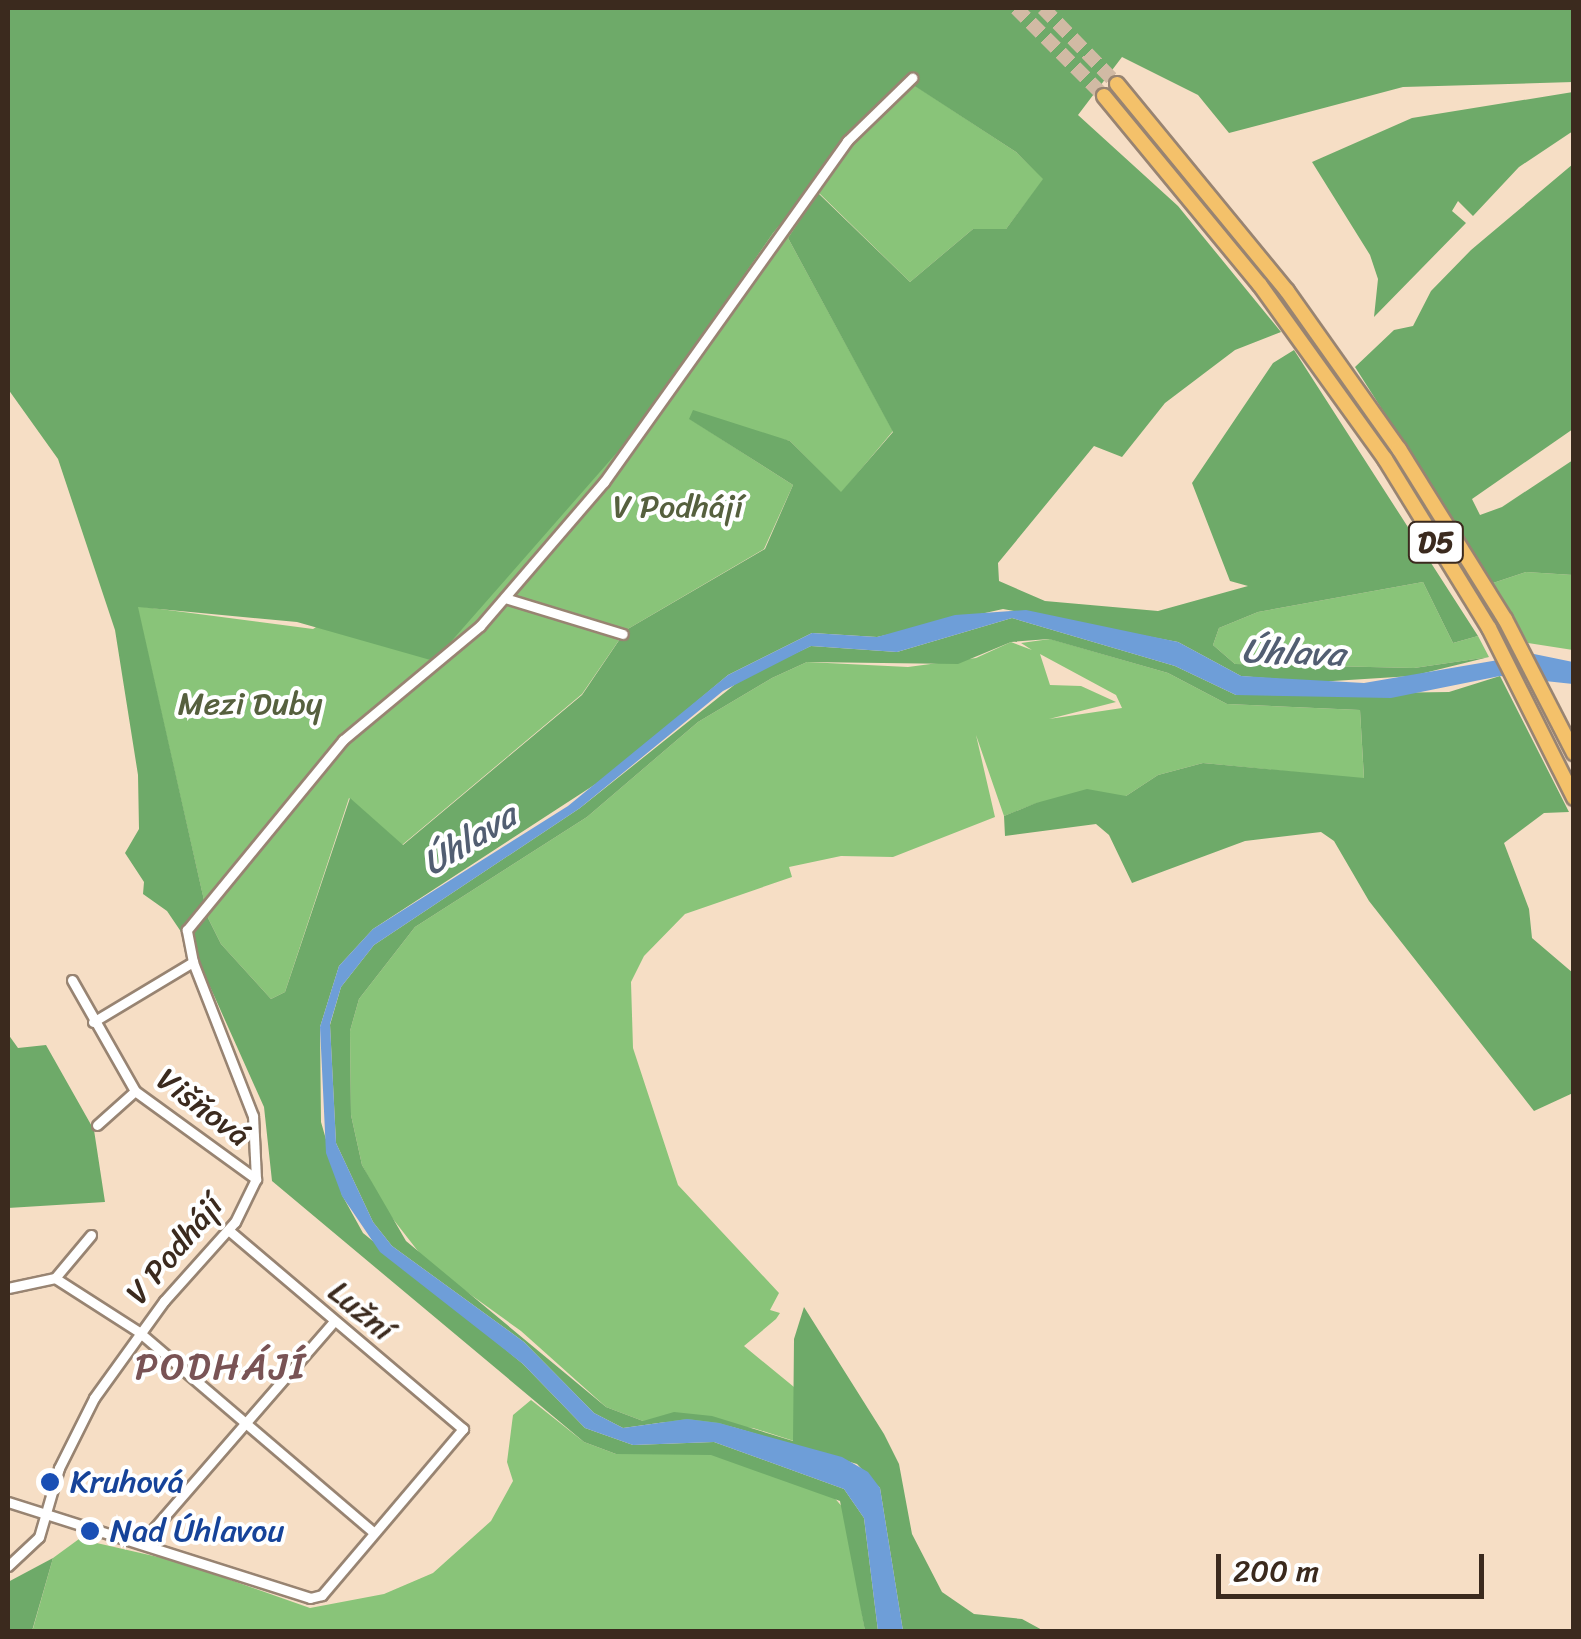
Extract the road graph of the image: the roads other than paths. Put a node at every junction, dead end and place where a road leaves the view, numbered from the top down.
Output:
1 (912, 78) dead end
2 (1117, 84) tunnel mouth
3 (1104, 96) tunnel mouth
4 (505, 598) junction
5 (624, 634) dead end
6 (1574, 753) edge
7 (1574, 798) edge
8 (193, 962) junction
9 (72, 980) dead end
10 (93, 1022) junction
11 (135, 1091) junction
12 (96, 1125) dead end
13 (256, 1178) junction
14 (228, 1230) junction
15 (92, 1235) dead end
16 (55, 1278) junction
17 (8, 1288) edge
18 (334, 1321) junction
19 (139, 1332) junction
20 (246, 1423) junction
21 (8, 1502) edge
22 (47, 1516) junction
23 (374, 1533) junction
24 (144, 1542) junction
25 (8, 1566) edge

1 - 4 street, V Podhájí
2 - 6 highway, D5
3 - 7 highway, D5
4 - 5 street
4 - 8 street, V Podhájí
8 - 10 street
8 - 13 street, V Podhájí
9 - 10 street, Višňová
10 - 11 street, Višňová
11 - 12 street
11 - 13 street, Višňová
13 - 14 street, V Podhájí
14 - 18 street, Lužní
14 - 19 street, V Podhájí
15 - 16 street
16 - 17 street
16 - 19 street
18 - 20 street
18 - 23 street, Lužní
19 - 20 street
19 - 22 street, V Podhájí
20 - 23 street
20 - 24 street
21 - 22 street
22 - 24 street
22 - 25 street, V Podhájí
23 - 24 street

